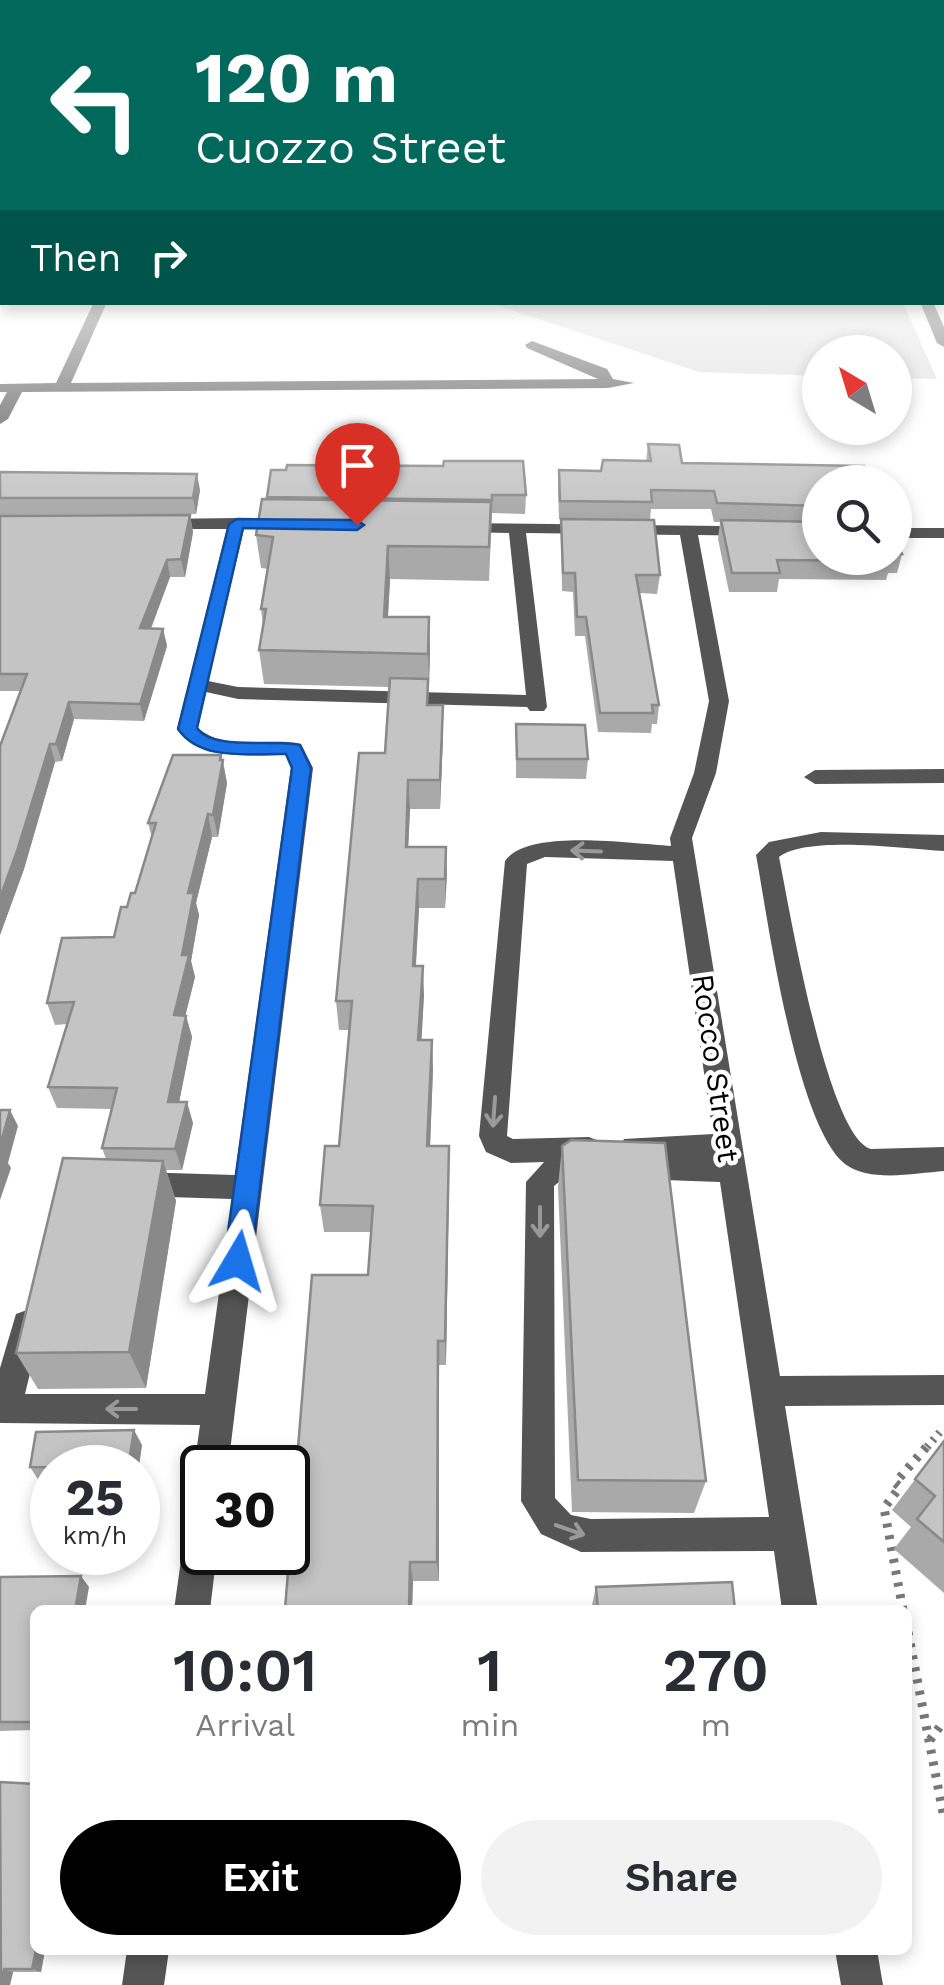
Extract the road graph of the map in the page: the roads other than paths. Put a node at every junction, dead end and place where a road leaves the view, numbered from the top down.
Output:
1 (88, 331) edge
2 (532, 345) dead end
3 (608, 384) junction
4 (627, 384) dead end
5 (62, 387) junction
6 (8, 388) edge
7 (0, 419) edge
8 (138, 524) edge
9 (237, 524) junction
10 (317, 524) edge
11 (437, 526) edge
12 (517, 527) junction
13 (688, 530) junction
14 (802, 532) edge
15 (912, 533) edge
16 (944, 533) edge
17 (198, 684) junction
18 (944, 776) edge
19 (815, 777) dead end
20 (944, 843) edge
21 (683, 854) junction
22 (729, 1158) junction
23 (944, 1159) edge
24 (99, 1184) edge
25 (248, 1187) junction
26 (34, 1296) edge
27 (764, 1390) junction
28 (944, 1390) edge
29 (218, 1410) junction
30 (214, 1445) edge
31 (788, 1534) junction
32 (196, 1575) edge
33 (193, 1605) edge
34 (799, 1605) edge
35 (147, 1955) edge
36 (857, 1955) edge
37 (144, 1985) edge
38 (862, 1985) edge

1 - 5 street
2 - 3 street
3 - 4 street
3 - 5 street
5 - 6 street
6 - 7 street
8 - 9 street
9 - 10 street
9 - 17 street
11 - 12 street
12 - 13 street
12 - 17 street
13 - 14 street
13 - 21 street, Rocco Street
15 - 16 street
17 - 25 street
18 - 19 street
20 - 23 street
21 - 22 street, Rocco Street
21 -> 22 street
22 - 27 street, Rocco Street
22 -> 31 street
24 - 25 street
25 - 29 street
29 -> 26 street
27 - 28 street
27 - 31 street, Rocco Street
29 - 30 street
31 - 34 street, Rocco Street
32 - 33 street
35 - 37 street
36 - 38 street

